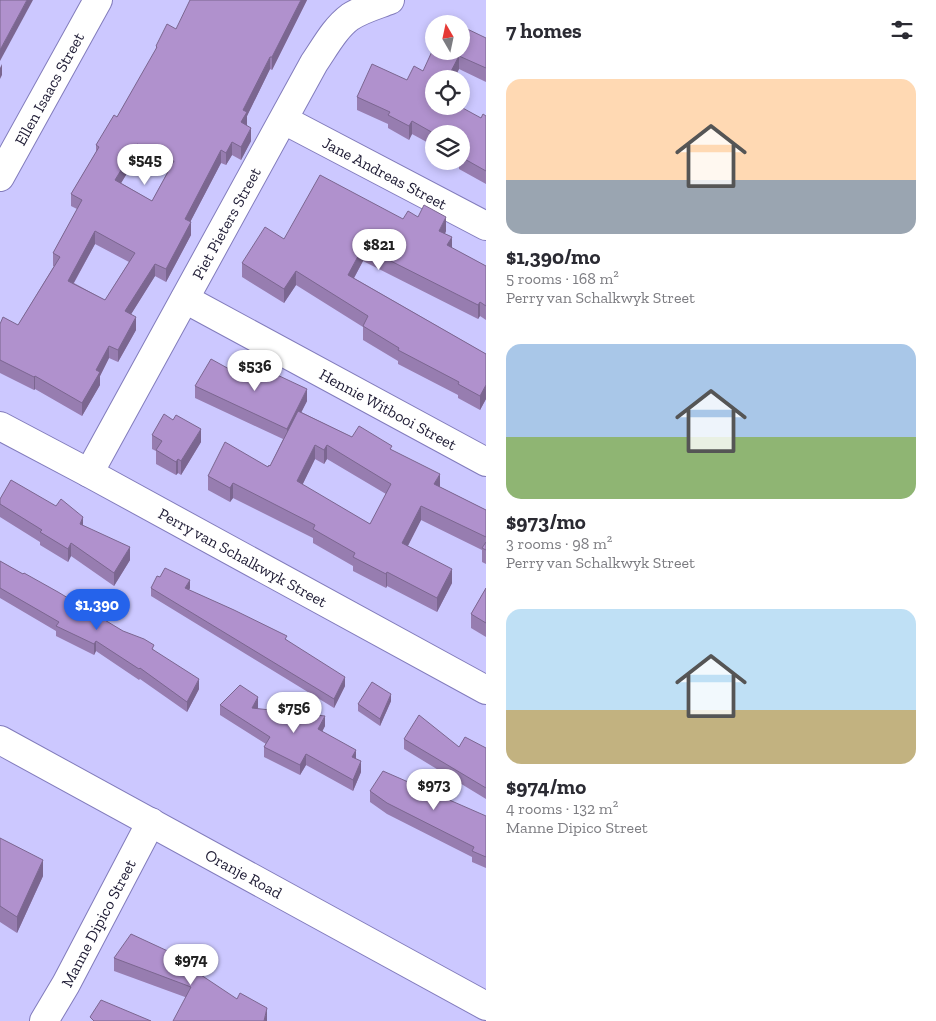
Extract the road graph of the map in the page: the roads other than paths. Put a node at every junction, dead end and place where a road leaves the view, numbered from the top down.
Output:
1 (98, 0) edge
2 (390, 0) edge
3 (284, 120) junction
4 (0, 177) edge
5 (486, 226) edge
6 (185, 299) junction
7 (0, 426) edge
8 (486, 462) edge
9 (89, 473) junction
10 (486, 690) edge
11 (0, 740) edge
12 (150, 822) junction
13 (486, 1006) edge
14 (44, 1021) edge

1 - 4 street, Ellen Isaacs Street
2 - 3 street, Piet Pieters Street
3 - 5 street, Jane Andreas Street
3 - 6 street, Piet Pieters Street
6 - 8 street, Hennie Witbooi Street
6 - 9 street, Piet Pieters Street
7 - 9 street, Perry van Schalkwyk Street
9 - 10 street, Perry van Schalkwyk Street
11 - 12 street, Oranje Road
12 - 13 street, Oranje Road
12 - 14 street, Manne Dipico Street

